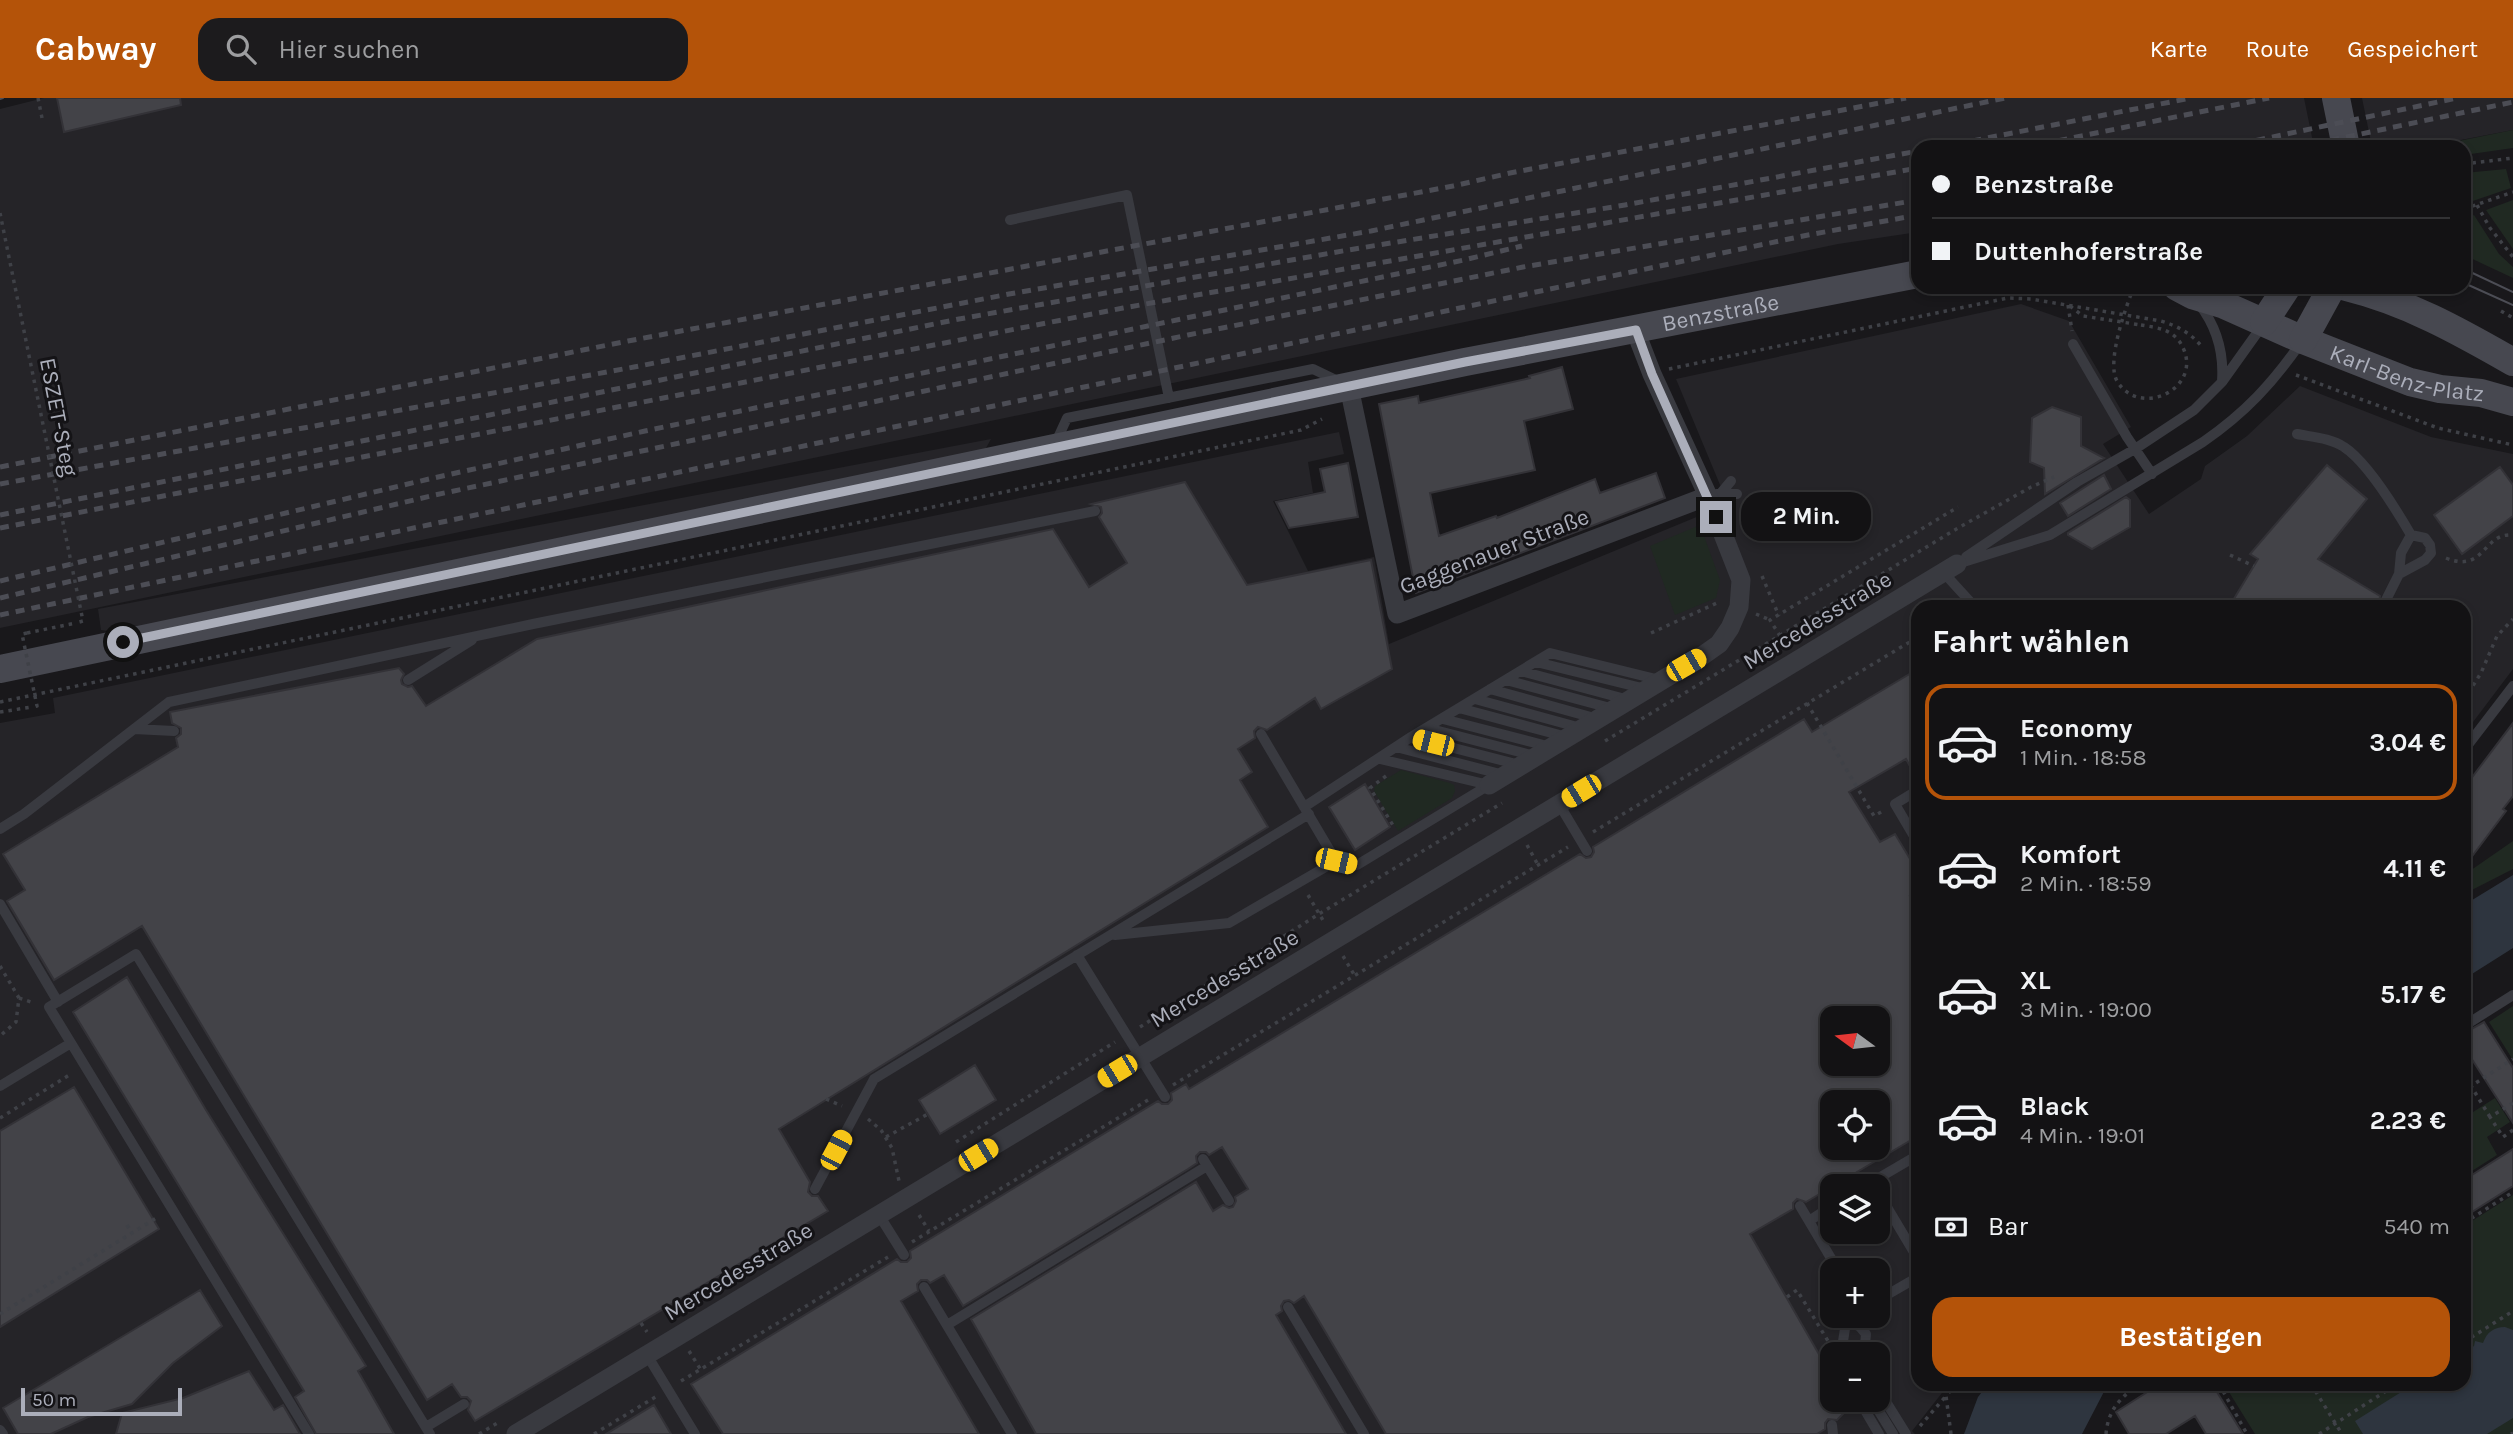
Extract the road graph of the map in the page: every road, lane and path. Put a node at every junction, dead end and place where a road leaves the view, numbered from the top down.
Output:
1 (38, 98) edge
2 (2336, 98) edge
3 (42, 118) dead end
4 (2345, 140) edge
5 (2513, 158) edge
6 (2471, 163) edge
7 (2513, 192) edge
8 (2477, 205) junction
9 (2471, 207) edge
10 (0, 213) edge
11 (1010, 220) dead end
12 (2513, 257) edge
13 (1911, 275) edge
14 (2131, 294) edge
15 (2188, 294) edge
16 (2194, 294) edge
17 (2282, 294) edge
18 (2328, 294) edge
19 (2377, 294) edge
20 (2068, 305) junction
21 (2501, 311) dead end
22 (2513, 318) edge
23 (2123, 322) edge
24 (2123, 322) edge
25 (2123, 322) edge
26 (2123, 322) edge
27 (2264, 322) junction
28 (1636, 330) junction
29 (2303, 340) junction
30 (2073, 344) joint
31 (2513, 362) edge
32 (1652, 374) junction
33 (2222, 382) junction
34 (1349, 387) junction
35 (1169, 398) junction
36 (2513, 402) edge
37 (2297, 434) dead end
38 (1053, 449) junction
39 (2135, 449) junction
40 (2062, 474) dead end
41 (2152, 474) junction
42 (1731, 481) dead end
43 (1737, 494) dead end
44 (1714, 495) junction
45 (1958, 507) dead end
46 (1095, 511) dead end
47 (2411, 535) junction
48 (2513, 535) edge
49 (2431, 553) junction
50 (2230, 555) dead end
51 (2254, 566) dead end
52 (1950, 568) junction
53 (2399, 574) junction
54 (1722, 591) dead end
55 (1971, 600) edge
56 (2386, 600) dead end
57 (2513, 619) edge
58 (1651, 633) dead end
59 (478, 636) junction
60 (1780, 636) junction
61 (1911, 641) edge
62 (1536, 662) junction
63 (0, 669) edge
64 (1521, 671) junction
65 (408, 680) dead end
66 (1506, 680) junction
67 (2513, 686) edge
68 (1490, 689) junction
69 (2471, 689) edge
70 (1475, 699) junction
71 (0, 702) edge
72 (1807, 703) junction
73 (1459, 708) junction
74 (0, 712) edge
75 (1443, 719) junction
76 (1427, 728) junction
77 (134, 729) junction
78 (174, 731) dead end
79 (1575, 733) junction
80 (1261, 734) dead end
81 (1411, 737) junction
82 (2471, 741) edge
83 (1603, 742) dead end
84 (1396, 747) junction
85 (1380, 759) junction
86 (1406, 764) junction
87 (1911, 794) edge
88 (1512, 797) dead end
89 (1559, 804) junction
90 (1895, 804) junction
91 (1306, 811) junction
92 (0, 829) edge
93 (1911, 831) edge
94 (1401, 838) junction
95 (1580, 839) junction
96 (1587, 850) dead end
97 (1336, 861) junction
98 (0, 904) edge
99 (1111, 935) junction
100 (1077, 955) junction
101 (0, 966) edge
102 (2513, 995) edge
103 (58, 1002) junction
104 (2471, 1022) edge
105 (1127, 1034) junction
106 (0, 1036) edge
107 (71, 1043) junction
108 (1141, 1057) junction
109 (2513, 1059) edge
110 (85, 1066) junction
111 (0, 1086) edge
112 (1163, 1094) junction
113 (826, 1100) dead end
114 (2513, 1103) edge
115 (857, 1111) junction
116 (928, 1114) dead end
117 (2490, 1117) junction
118 (0, 1118) edge
119 (2513, 1130) edge
120 (886, 1137) junction
121 (1911, 1160) edge
122 (1890, 1174) edge
123 (815, 1189) dead end
124 (2513, 1192) edge
125 (908, 1197) junction
126 (1229, 1201) dead end
127 (1800, 1206) dead end
128 (172, 1208) junction
129 (1820, 1214) edge
130 (879, 1215) junction
131 (1890, 1215) edge
132 (2471, 1219) edge
133 (136, 1220) dead end
134 (1809, 1221) junction
135 (127, 1225) dead end
136 (140, 1228) junction
137 (929, 1231) junction
138 (132, 1233) junction
139 (1911, 1248) edge
140 (902, 1252) junction
141 (1831, 1258) edge
142 (1911, 1281) edge
143 (924, 1287) dead end
144 (1890, 1293) edge
145 (1787, 1297) dead end
146 (1288, 1307) dead end
147 (2513, 1311) edge
148 (0, 1314) edge
149 (641, 1323) dead end
150 (947, 1325) junction
151 (646, 1332) dead end
152 (2471, 1338) edge
153 (1829, 1342) edge
154 (647, 1355) junction
155 (668, 1390) junction
156 (1950, 1391) edge
157 (2129, 1391) edge
158 (2222, 1391) edge
159 (2315, 1391) edge
160 (2386, 1391) edge
161 (1946, 1396) junction
162 (464, 1404) dead end
163 (1890, 1406) edge
164 (1866, 1412) edge
165 (1879, 1412) edge
166 (2335, 1423) junction
167 (428, 1431) edge
168 (1910, 1433) edge
169 (309, 1434) edge
170 (516, 1434) edge
171 (594, 1434) edge
172 (695, 1434) edge
173 (1012, 1434) edge
174 (1364, 1434) edge
175 (1880, 1434) edge
176 (1893, 1434) edge
177 (1951, 1434) edge
178 (2106, 1434) edge
179 (2248, 1434) edge
180 (2319, 1434) edge
181 (2342, 1434) edge

1 - 3 path
2 - 4 main road
5 - 6 path
7 - 8 path
8 - 9 path
8 - 12 path
10 - 74 path, ESZET-Steg, bridge
11 - 35 lane
13 - 28 main road, Benzstraße
14 - 23 path, bridge
15 - 33 lane
16 - 27 main road
17 - 27 main road
18 - 29 main road
19 - 31 main road, Karl-Benz-Platz
20 - 26 path, bridge
20 - 30 path
20 - 32 path
21 - 22 path
24 - 25 path, bridge
27 - 29 main road
27 - 33 lane, Mercedesstraße
28 - 32 street
28 - 34 main road, Benzstraße
29 - 36 main road, Karl-Benz-Platz
29 - 41 lane, Mercedesstraße
30 - 39 lane
32 - 44 street
33 - 39 lane, Mercedesstraße
34 - 35 lane
34 - 38 main road, Benzstraße
34 - 44 street, Gaggenauer Straße
34 - 71 path
35 - 38 lane
37 - 47 lane
38 - 63 main road, Benzstraße
39 - 41 lane
39 - 52 lane, Mercedesstraße
40 - 60 path
41 - 52 lane, Mercedesstraße
42 - 44 lane
43 - 44 lane
44 - 79 street
45 - 60 path
46 - 59 lane
47 - 49 lane
47 - 53 lane
48 - 49 path
49 - 53 lane
50 - 51 path
52 - 55 lane
52 - 89 street, Mercedesstraße
53 - 56 lane
54 - 58 path
57 - 69 path
59 - 65 lane
59 - 77 lane
60 - 83 path
61 - 72 path
62 - 64 lane
62 - 79 lane
62 - 79 lane
64 - 66 lane
64 - 79 lane
66 - 68 lane
66 - 79 lane
67 - 82 lane
68 - 70 lane
68 - 79 lane
70 - 73 lane
70 - 79 lane
72 - 90 path
72 - 95 path
73 - 75 lane
73 - 79 lane
75 - 76 lane
75 - 79 lane
76 - 79 lane
76 - 81 lane
77 - 78 lane
77 - 92 lane
79 - 81 lane
79 - 84 lane
79 - 86 lane
79 - 94 lane
80 - 91 lane
81 - 84 lane
84 - 85 lane
85 - 86 lane
85 - 91 lane
86 - 94 path
87 - 90 lane
88 - 105 path
89 - 95 lane
89 - 108 street, Mercedesstraße
90 - 93 lane
91 - 97 lane
91 - 99 lane
94 - 97 lane
95 - 96 lane
95 - 112 path
97 - 99 lane
98 - 103 lane
99 - 100 lane
100 - 105 lane
100 - 115 lane
101 - 106 path
102 - 104 lane
103 - 107 lane
103 - 167 lane
105 - 108 lane
107 - 110 lane
107 - 111 lane
108 - 112 lane
108 - 125 street, Mercedesstraße
109 - 117 path
110 - 118 path
110 - 128 lane
112 - 137 path
113 - 115 path
114 - 117 path
115 - 120 path
115 - 123 lane
116 - 120 path
117 - 119 path
120 - 125 path
121 - 122 lane
124 - 132 path
125 - 130 street, Mercedesstraße
125 - 137 path
126 - 150 lane
127 - 134 lane
128 - 136 path
128 - 169 lane
129 - 134 lane
130 - 140 lane
130 - 154 street, Mercedesstraße
131 - 139 lane
133 - 136 path
134 - 141 lane
135 - 138 path
136 - 138 path
137 - 140 path
138 - 148 path
140 - 155 path
142 - 144 lane
143 - 150 lane
145 - 153 path
146 - 174 lane
147 - 152 path
149 - 151 path
150 - 173 lane
154 - 155 lane
154 - 170 street, Mercedesstraße
155 - 171 path
155 - 172 lane
156 - 161 path
157 - 178 path
158 - 179 path
159 - 166 path
160 - 166 path
161 - 168 path
161 - 177 path
162 - 167 lane
163 - 168 lane
164 - 175 lane
165 - 176 lane
166 - 180 path
166 - 181 path

